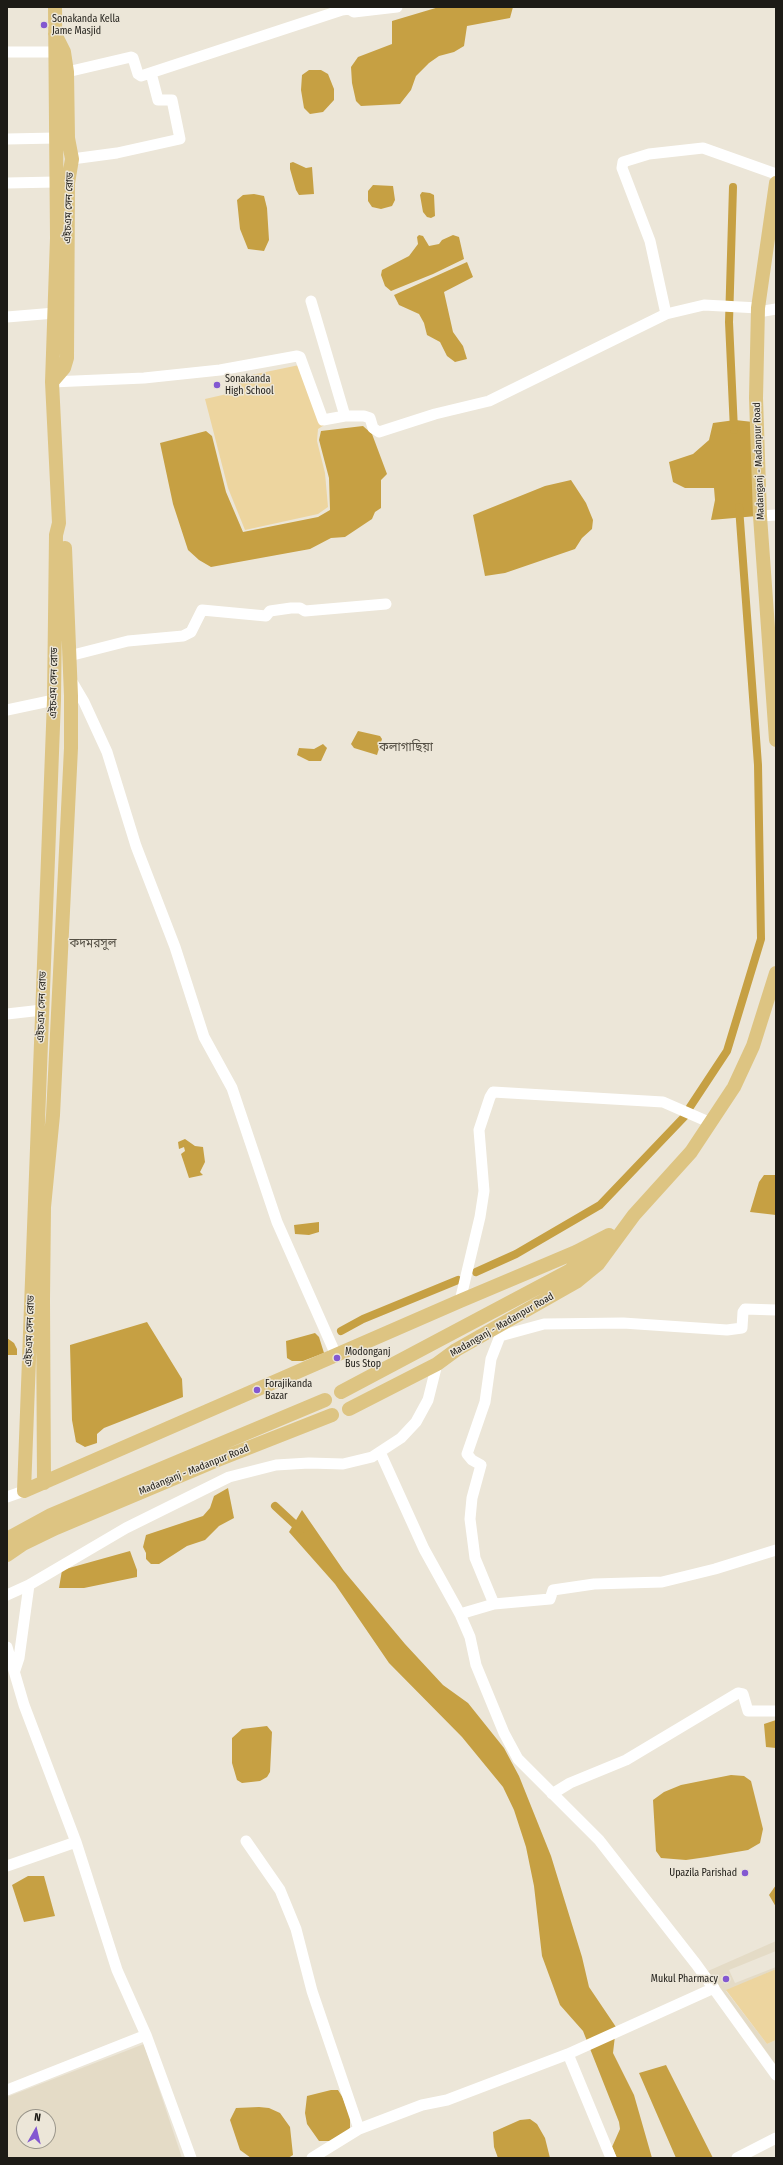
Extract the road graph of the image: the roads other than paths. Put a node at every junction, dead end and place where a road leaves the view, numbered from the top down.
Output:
1 (55, 7) edge
2 (397, 7) edge
3 (54, 32) junction
4 (7, 52) edge
5 (54, 52) junction
6 (67, 72) junction
7 (151, 72) junction
8 (56, 138) junction
9 (7, 139) edge
10 (72, 159) junction
11 (776, 174) edge
12 (56, 182) junction
13 (7, 183) edge
14 (776, 183) edge
15 (311, 301) dead end
16 (756, 309) junction
17 (776, 309) edge
18 (55, 313) junction
19 (666, 314) junction
20 (7, 317) edge
21 (52, 382) junction
22 (345, 416) junction
23 (776, 515) edge
24 (760, 516) junction
25 (59, 523) junction
26 (386, 604) dead end
27 (69, 668) junction
28 (54, 669) junction
29 (54, 700) junction
30 (7, 710) edge
31 (776, 740) edge
32 (776, 973) edge
33 (42, 1010) junction
34 (7, 1014) edge
35 (711, 1123) junction
36 (634, 1215) junction
37 (609, 1235) junction
38 (460, 1301) junction
39 (776, 1310) edge
40 (336, 1355) junction
41 (437, 1364) junction
42 (341, 1392) dead end
43 (325, 1400) dead end
44 (349, 1409) dead end
45 (332, 1415) dead end
46 (380, 1452) junction
47 (44, 1483) junction
48 (24, 1491) junction
49 (7, 1497) edge
50 (53, 1521) junction
51 (7, 1539) edge
52 (776, 1550) edge
53 (7, 1555) edge
54 (29, 1585) junction
55 (7, 1595) edge
56 (494, 1604) junction
57 (460, 1614) junction
58 (7, 1647) edge
59 (15, 1670) junction
60 (776, 1711) edge
61 (552, 1794) junction
62 (246, 1841) dead end
63 (76, 1842) junction
64 (7, 1866) edge
65 (714, 1988) junction
66 (146, 2035) junction
67 (568, 2054) junction
68 (776, 2075) edge
69 (7, 2090) edge
70 (359, 2129) junction
71 (776, 2138) edge
72 (190, 2158) edge
73 (312, 2158) edge
74 (611, 2158) edge
75 (738, 2158) edge

1 - 3 main road, এইচএম সেন রোড
2 - 7 street
3 - 5 main road, এইচএম সেন রোড
3 - 6 main road, এইচএম সেন রোড
4 - 5 street
5 - 8 main road, এইচএম সেন রোড
6 - 7 street
6 - 10 main road, এইচএম সেন রোড
7 - 10 street
8 - 9 street
8 - 12 main road, এইচএম সেন রোড
10 - 21 main road, এইচএম সেন রোড
11 - 19 street
12 - 13 street
12 - 18 main road, এইচএম সেন রোড
14 - 16 main road, Madanganj - Madanpur Road
15 - 22 street
16 - 17 street
16 - 19 street
16 - 24 main road, Madanganj - Madanpur Road
18 - 20 street
18 - 21 main road, এইচএম সেন রোড
19 - 22 street
21 - 22 street
21 - 25 main road, এইচএম সেন রোড
23 - 24 street
24 - 31 main road, Madanganj - Madanpur Road
25 - 27 main road, এইচএম সেন রোড
25 - 28 main road, এইচএম সেন রোড
26 - 27 street
27 - 28 main road
27 - 40 street
27 - 47 main road, এইচএম সেন রোড
28 - 29 main road, এইচএম সেন রোড
29 - 30 street
29 - 33 main road, এইচএম সেন রোড
32 - 35 main road, Madanganj - Madanpur Road
33 - 34 street
33 - 48 main road, এইচএম সেন রোড
35 - 36 main road, Madanganj - Madanpur Road
35 - 38 street
36 - 37 main road, Madanganj - Madanpur Road
36 - 41 main road, Madanganj - Madanpur Road
37 - 38 main road
37 - 42 main road, Madanganj - Madanpur Road
38 - 40 main road
39 - 56 street
40 - 47 main road
41 - 44 main road, Madanganj - Madanpur Road
41 - 46 street
43 - 50 main road, Madanganj - Madanpur Road
45 - 50 main road, Madanganj - Madanpur Road
46 - 54 street
46 - 57 street
47 - 48 main road
48 - 49 street
50 - 51 main road
50 - 53 main road
52 - 56 street
54 - 55 street
54 - 59 street
56 - 57 street
57 - 61 street
58 - 59 street
59 - 63 street
60 - 61 street
61 - 65 street
62 - 70 street
63 - 64 street
63 - 66 street
65 - 67 street
65 - 68 street
66 - 69 street
66 - 72 street
67 - 70 street
67 - 74 street
70 - 73 street
71 - 75 street

